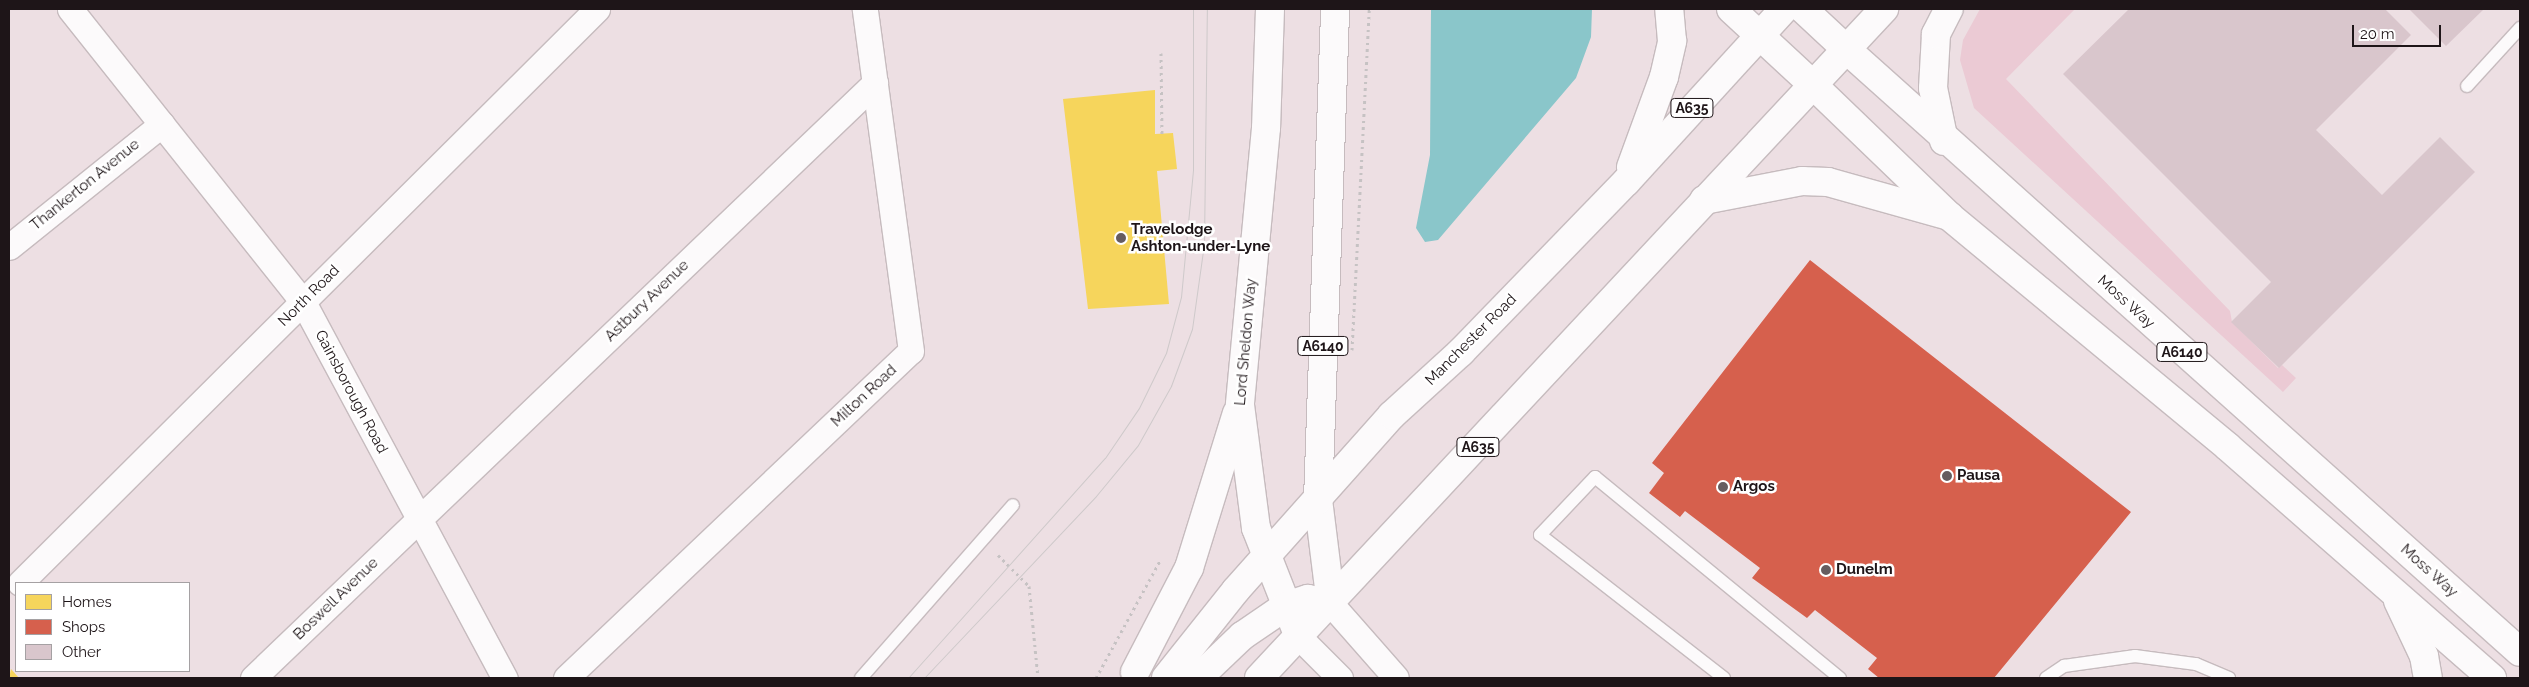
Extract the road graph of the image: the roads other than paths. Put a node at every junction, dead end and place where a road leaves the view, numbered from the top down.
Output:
1 (70, 9) edge
2 (598, 9) edge
3 (865, 9) edge
4 (1270, 9) edge
5 (1335, 9) edge
6 (1669, 9) edge
7 (1731, 9) edge
8 (1784, 9) edge
9 (1803, 9) edge
10 (1884, 9) edge
11 (1949, 9) edge
12 (2520, 28) edge
13 (1760, 34) junction
14 (1846, 49) junction
15 (875, 83) junction
16 (1812, 84) junction
17 (2467, 86) dead end
18 (162, 124) junction
19 (1944, 141) junction
20 (1626, 182) junction
21 (1704, 200) junction
22 (1950, 216) junction
23 (9, 247) edge
24 (303, 302) junction
25 (1240, 405) junction
26 (1318, 500) junction
27 (1013, 505) dead end
28 (419, 519) junction
29 (1266, 559) junction
30 (21, 582) edge
31 (2392, 590) junction
32 (1331, 604) junction
33 (1286, 606) junction
34 (1298, 637) junction
35 (2520, 652) edge
36 (1133, 675) edge
37 (253, 678) edge
38 (505, 678) edge
39 (566, 678) edge
40 (861, 678) edge
41 (1166, 678) edge
42 (1198, 678) edge
43 (1258, 678) edge
44 (1340, 678) edge
45 (1396, 678) edge
46 (1724, 678) edge
47 (1840, 678) edge
48 (2046, 678) edge
49 (2229, 678) edge
50 (2428, 678) edge
51 (2492, 678) edge

1 - 18 street, Gainsborough Road
2 - 24 street, North Road
3 - 15 street, Milton Road
4 - 25 main road, Lord Sheldon Way
5 - 26 main road, A6140
6 - 20 main road
7 - 13 main road, A6140
8 - 13 main road, Manchester Road / A635
9 - 14 main road, Moss Way / A6140
10 - 14 main road, A635
11 - 19 main road
12 - 17 lane
13 - 16 main road, A6140
13 - 20 main road, Manchester Road / A635
14 - 16 main road, A635
14 - 19 main road, Moss Way / A6140
15 - 28 street, Astbury Avenue
15 - 39 street, Milton Road
16 - 21 main road, A635
16 - 22 main road, A6140
18 - 23 street, Thankerton Avenue
18 - 24 street, Gainsborough Road
19 - 35 main road, Moss Way / A6140
20 - 26 main road, Manchester Road / A635
21 - 22 main road
21 - 32 main road, A635
22 - 31 main road, A6140
24 - 28 street, Gainsborough Road
24 - 30 street, North Road
25 - 29 main road, Lord Sheldon Way
25 - 36 main road
26 - 29 main road, Manchester Road / A635
26 - 32 main road, A6140
27 - 40 lane
28 - 37 street, Boswell Avenue
28 - 38 street, Gainsborough Road
29 - 33 main road, Lord Sheldon Way
29 - 41 main road, Manchester Road / A635
31 - 50 main road
31 - 51 main road, A6140
32 - 33 main road
32 - 34 main road, A635
32 - 45 street
33 - 34 main road, Lord Sheldon Way
33 - 42 main road
34 - 43 main road, A635
34 - 44 street
46 - 47 lane
48 - 49 lane

